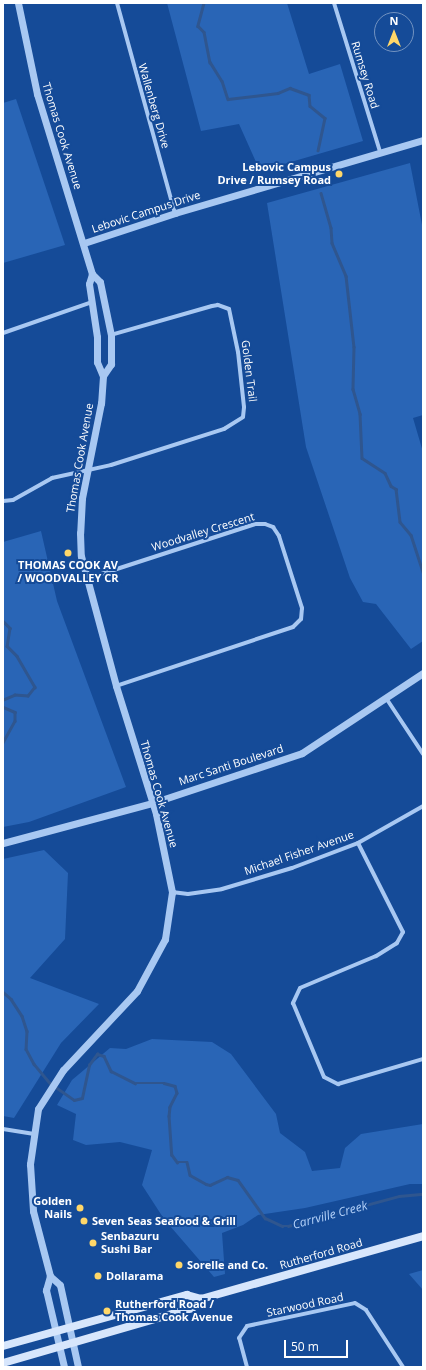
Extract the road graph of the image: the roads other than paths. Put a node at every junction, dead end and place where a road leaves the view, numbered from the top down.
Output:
1 (18, 3) edge
2 (117, 3) edge
3 (334, 3) edge
4 (423, 140) edge
5 (380, 152) junction
6 (175, 213) junction
7 (84, 243) junction
8 (92, 274) junction
9 (92, 302) junction
10 (3, 333) edge
11 (111, 336) junction
12 (103, 376) junction
13 (87, 470) junction
14 (3, 501) edge
15 (86, 579) junction
16 (423, 673) edge
17 (116, 686) junction
18 (386, 698) junction
19 (423, 754) edge
20 (152, 803) junction
21 (423, 806) edge
22 (3, 843) edge
23 (358, 843) junction
24 (172, 892) junction
25 (423, 1058) edge
26 (3, 1129) edge
27 (33, 1134) junction
28 (423, 1236) edge
29 (50, 1276) junction
30 (201, 1299) junction
31 (69, 1327) junction
32 (56, 1331) junction
33 (71, 1343) junction
34 (3, 1346) edge
35 (59, 1347) junction
36 (3, 1363) edge
37 (64, 1367) edge
38 (78, 1367) edge
39 (247, 1367) edge
40 (403, 1367) edge

1 - 7 street, Thomas Cook Avenue
2 - 6 street, Wallenberg Drive
3 - 5 street, Rumsey Road
4 - 5 street, Lebovic Campus Drive
5 - 6 street, Lebovic Campus Drive
6 - 7 street, Lebovic Campus Drive
7 - 8 street, Thomas Cook Avenue
8 - 9 street, Thomas Cook Avenue
8 - 11 street, Thomas Cook Avenue
9 - 10 street
9 - 12 street, Thomas Cook Avenue
11 - 12 street, Thomas Cook Avenue
11 - 13 street, Golden Trail
12 - 13 street, Thomas Cook Avenue
13 - 14 street
13 - 15 street, Thomas Cook Avenue
15 - 17 street, Thomas Cook Avenue
15 - 17 street, Woodvalley Crescent
16 - 18 street, Marc Santi Boulevard
17 - 20 street, Thomas Cook Avenue
18 - 19 street
18 - 20 street, Marc Santi Boulevard
20 - 22 street, Marc Santi Boulevard
20 - 24 street, Thomas Cook Avenue
21 - 23 street, Michael Fisher Avenue
23 - 24 street, Michael Fisher Avenue
23 - 25 street
24 - 27 street, Thomas Cook Avenue
26 - 27 street
27 - 29 street, Thomas Cook Avenue
28 - 30 main road, Rutherford Road
29 - 31 street, Thomas Cook Avenue
29 - 32 street, Thomas Cook Avenue
30 - 31 main road, Rutherford Road
30 - 33 main road, Rutherford Road
31 - 32 main road, Rutherford Road
31 - 33 street, Thomas Cook Avenue
32 - 34 main road, Rutherford Road
32 - 35 street, Thomas Cook Avenue
33 - 35 main road, Rutherford Road
33 - 38 street, Thomas Cook Avenue
35 - 36 main road, Rutherford Road
35 - 37 street, Thomas Cook Avenue
39 - 40 street, Starwood Road

